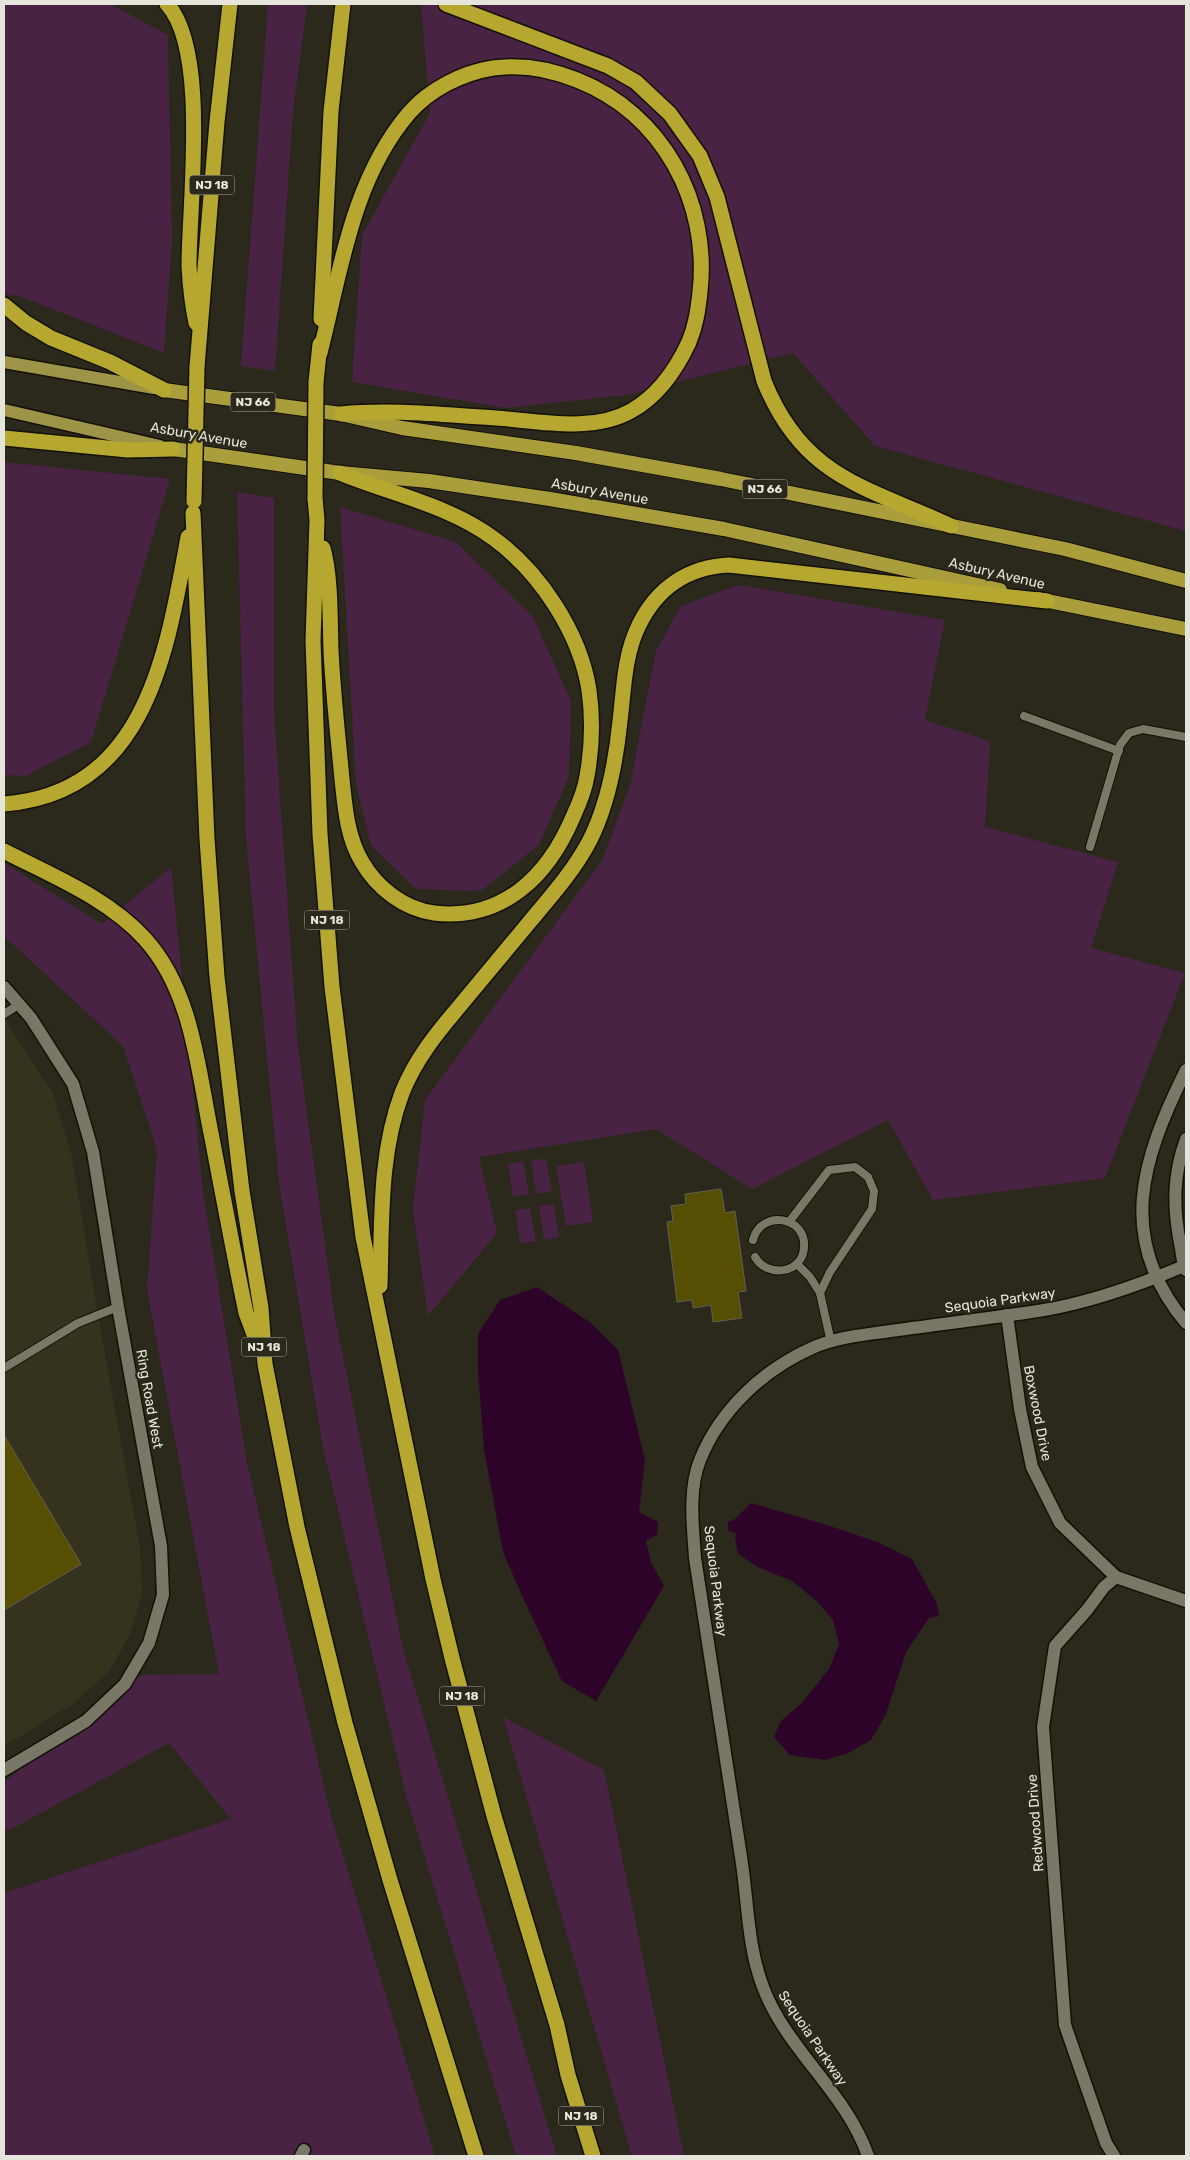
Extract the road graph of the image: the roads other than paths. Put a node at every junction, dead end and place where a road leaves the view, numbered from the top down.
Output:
1 (167, 4) edge
2 (230, 4) edge
3 (343, 4) edge
4 (446, 4) edge
5 (4, 305) edge
6 (198, 336) junction
7 (320, 353) junction
8 (4, 362) edge
9 (164, 390) junction
10 (4, 410) edge
11 (341, 414) junction
12 (4, 438) edge
13 (173, 449) junction
14 (340, 474) junction
15 (193, 507) junction
16 (316, 526) junction
17 (950, 526) junction
18 (1186, 581) edge
19 (1047, 601) junction
20 (1186, 629) edge
21 (1024, 716) dead end
22 (1186, 737) edge
23 (1119, 751) junction
24 (4, 804) edge
25 (1090, 847) dead end
26 (4, 851) edge
27 (4, 987) edge
28 (20, 1004) junction
29 (4, 1014) edge
30 (1186, 1070) edge
31 (1186, 1139) edge
32 (789, 1222) junction
33 (753, 1240) dead end
34 (756, 1256) dead end
35 (797, 1264) junction
36 (1185, 1268) edge
37 (1158, 1277) junction
38 (820, 1293) junction
39 (118, 1307) junction
40 (379, 1310) junction
41 (1007, 1315) junction
42 (1186, 1323) edge
43 (832, 1342) junction
44 (265, 1364) junction
45 (4, 1368) edge
46 (1116, 1577) junction
47 (1186, 1601) edge
48 (4, 1770) edge
49 (476, 2156) edge
50 (593, 2156) edge
51 (868, 2156) edge
52 (1114, 2156) edge

1 - 6 highway
2 - 6 highway, NJ 18
3 - 7 highway, NJ 18
4 - 17 highway
5 - 9 highway
6 - 15 highway, NJ 18, bridge
7 - 11 highway
7 - 16 highway, NJ 18, bridge
8 - 9 main road, NJ 66
9 - 11 highway, NJ 66
10 - 13 main road, Asbury Avenue
11 - 17 highway, NJ 66
12 - 13 highway
13 - 14 highway, Asbury Avenue
14 - 16 highway
14 - 19 highway, Asbury Avenue
15 - 24 highway
15 - 44 highway, NJ 18
16 - 40 highway, NJ 18
17 - 18 highway, NJ 66
19 - 20 highway, Asbury Avenue
19 - 40 highway
21 - 23 lane
22 - 23 lane
23 - 25 lane
26 - 44 highway
27 - 28 street, Ring Road West
28 - 29 lane
28 - 39 street, Ring Road West
30 - 37 street
31 - 36 street
32 - 33 lane
32 - 35 lane
32 - 38 lane
34 - 35 lane
35 - 38 lane
36 - 37 street, Sequoia Parkway
37 - 41 street, Sequoia Parkway
37 - 42 street
38 - 43 lane
39 - 45 lane
39 - 48 street, Ring Road West
40 - 50 highway, NJ 18
41 - 43 street, Sequoia Parkway
41 - 46 street, Boxwood Drive
43 - 51 street, Sequoia Parkway
44 - 49 highway, NJ 18
46 - 47 street
46 - 52 street, Redwood Drive

